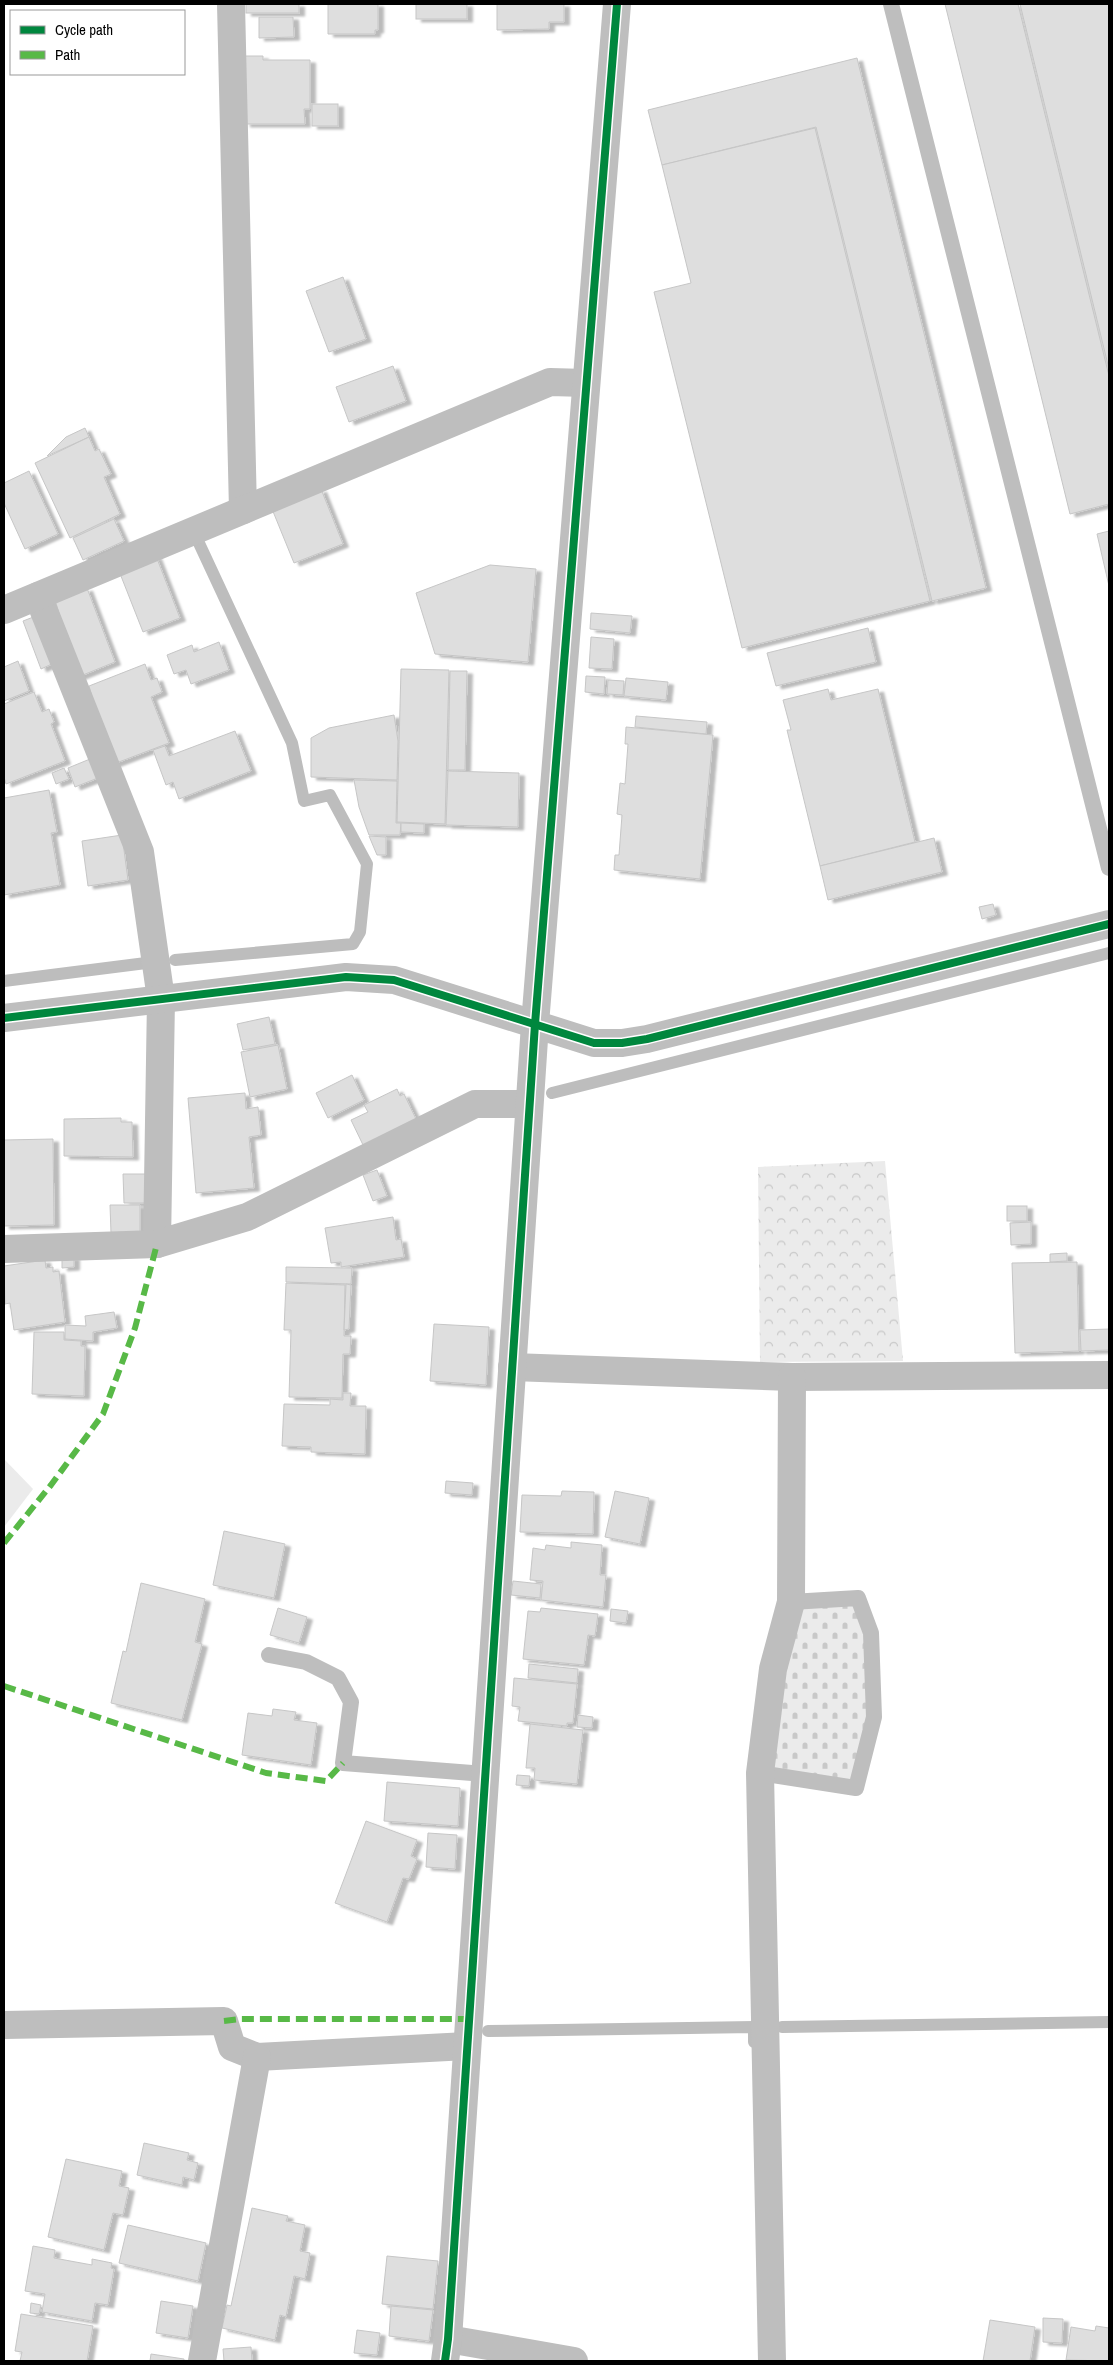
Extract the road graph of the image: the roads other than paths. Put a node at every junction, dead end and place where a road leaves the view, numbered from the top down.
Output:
1 (231, 4) edge
2 (617, 4) edge
3 (890, 4) edge
4 (586, 383) junction
5 (242, 510) junction
6 (38, 596) junction
7 (4, 610) edge
8 (1109, 868) edge
9 (1109, 924) edge
10 (161, 999) junction
11 (4, 1018) edge
12 (535, 1024) junction
13 (529, 1104) junction
14 (157, 1244) junction
15 (4, 1249) edge
16 (512, 1367) junction
17 (1109, 1375) edge
18 (792, 1377) junction
19 (791, 1602) junction
20 (269, 1655) dead end
21 (760, 1773) junction
22 (486, 1774) junction
23 (4, 2025) edge
24 (468, 2046) junction
25 (257, 2057) junction
26 (446, 2350) edge
27 (202, 2361) edge
28 (574, 2361) edge
29 (772, 2361) edge

1 - 5 street
2 - 4 street
3 - 8 lane
4 - 5 street
4 - 12 street
5 - 6 street
6 - 7 street
6 - 10 street
9 - 12 street
10 - 11 street
10 - 12 street
10 - 14 street
12 - 13 street
13 - 14 street
13 - 16 street
14 - 15 street
16 - 18 street
16 - 22 street
17 - 18 street
18 - 19 street
19 - 21 street
19 - 21 lane
20 - 22 lane
21 - 29 street
22 - 24 street
23 - 25 street
24 - 25 street
24 - 26 street
25 - 27 street
26 - 28 street

